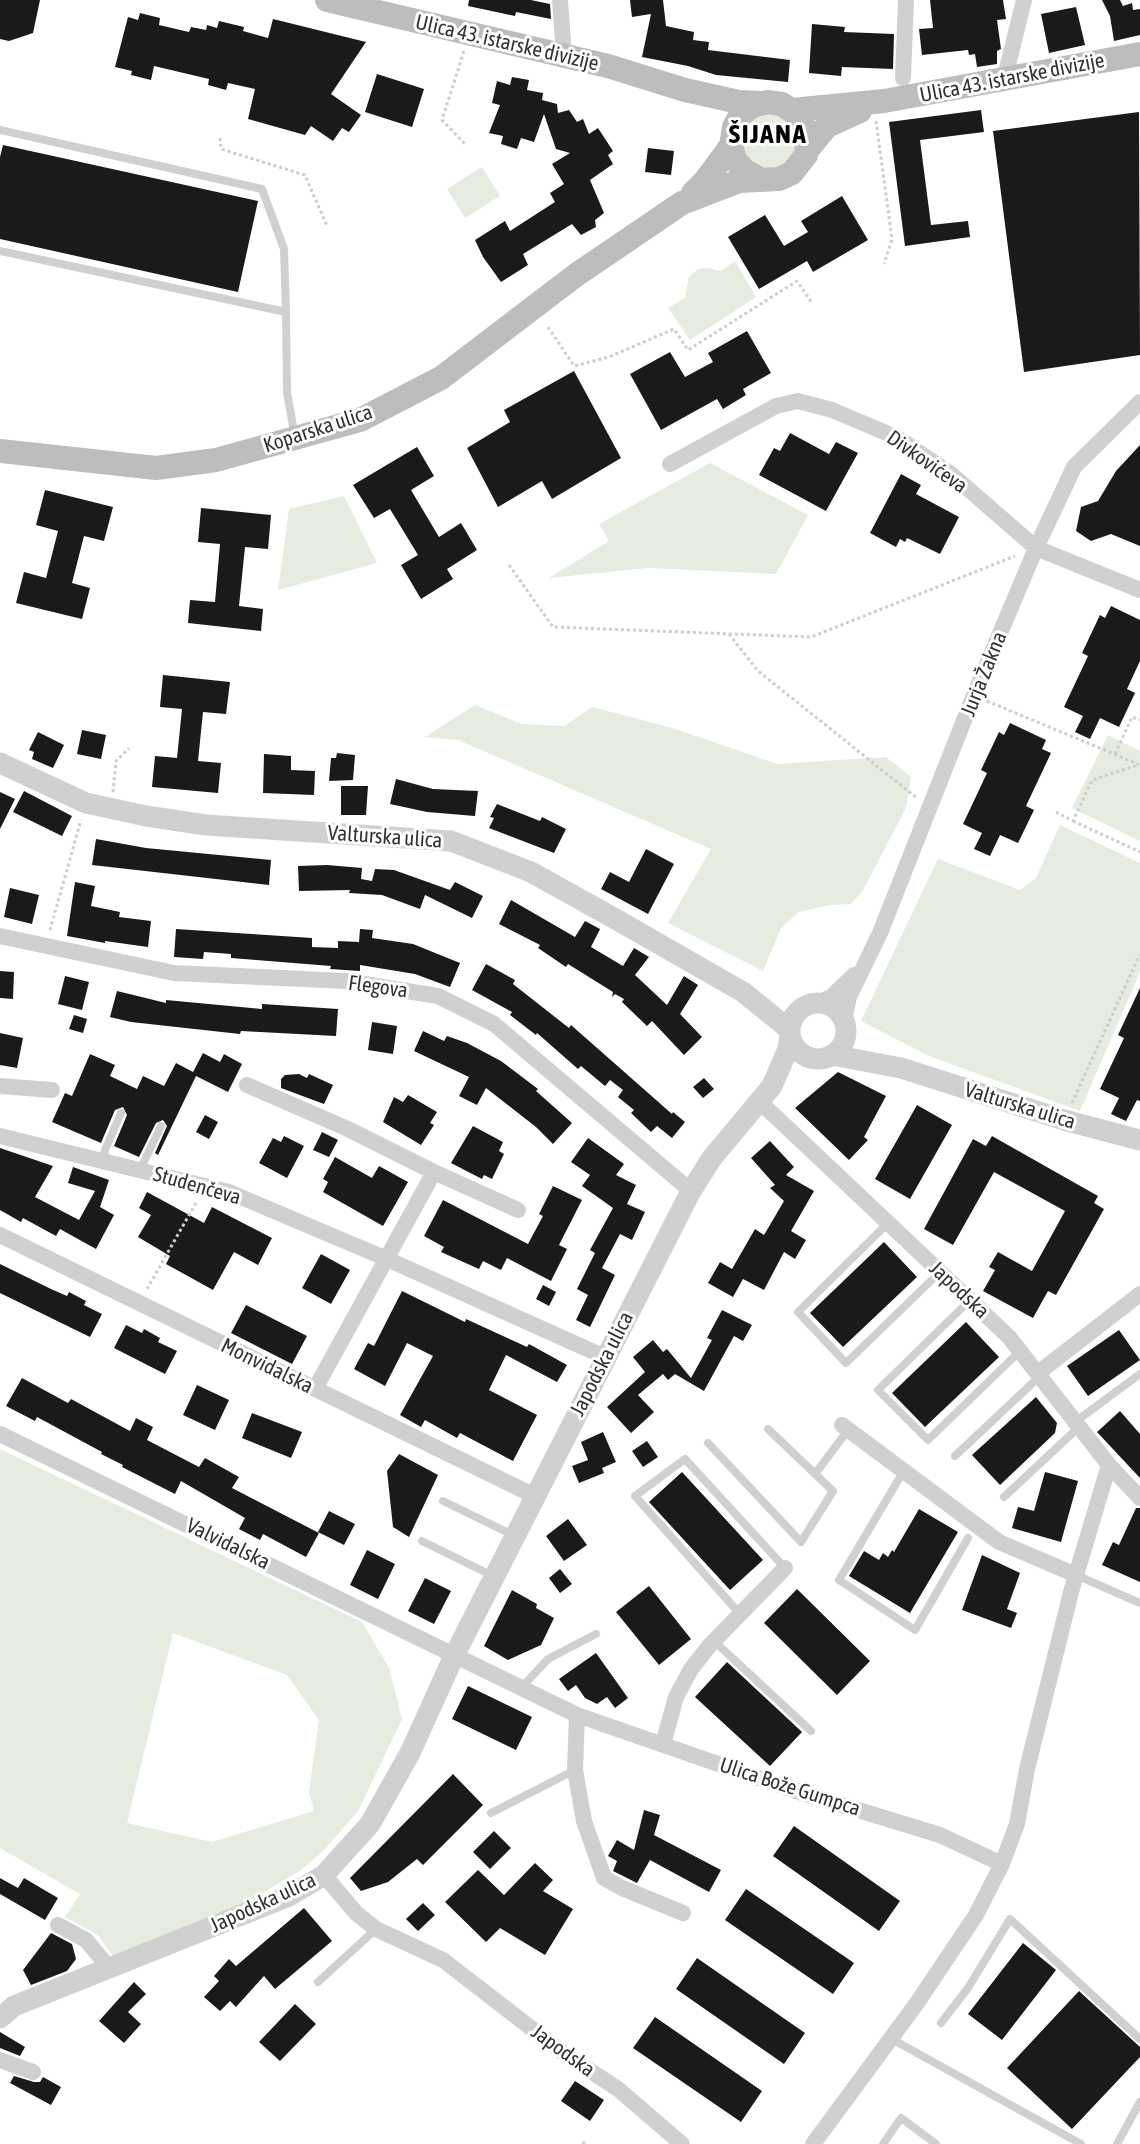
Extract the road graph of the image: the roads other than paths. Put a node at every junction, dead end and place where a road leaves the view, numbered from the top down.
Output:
1 (327, 0) edge
2 (560, 0) edge
3 (906, 0) edge
4 (1023, 0) edge
5 (1140, 53) edge
6 (564, 56) junction
7 (903, 78) dead end
8 (1004, 81) junction
9 (686, 90) junction
10 (760, 103) junction
11 (880, 109) junction
12 (792, 110) junction
13 (0, 130) edge
14 (731, 142) junction
15 (808, 149) junction
16 (758, 178) junction
17 (682, 203) junction
18 (0, 251) edge
19 (286, 312) junction
20 (1140, 402) edge
21 (295, 439) junction
22 (0, 451) edge
23 (670, 464) dead end
24 (1036, 548) junction
25 (1140, 590) edge
26 (0, 763) edge
27 (0, 936) edge
28 (861, 968) junction
29 (743, 992) junction
30 (813, 1004) junction
31 (845, 1024) junction
32 (790, 1033) junction
33 (824, 1057) junction
34 (901, 1068) junction
35 (247, 1085) dead end
36 (0, 1086) edge
37 (52, 1090) dead end
38 (765, 1093) junction
39 (121, 1113) dead end
40 (161, 1126) dead end
41 (0, 1136) edge
42 (1140, 1140) edge
43 (104, 1161) junction
44 (140, 1170) junction
45 (434, 1172) junction
46 (692, 1191) junction
47 (518, 1210) dead end
48 (888, 1223) junction
49 (0, 1235) edge
50 (387, 1258) junction
51 (940, 1272) junction
52 (1140, 1294) edge
53 (970, 1300) junction
54 (1020, 1351) junction
55 (605, 1357) junction
56 (1140, 1374) edge
57 (1039, 1375) junction
58 (315, 1389) junction
59 (1077, 1424) junction
60 (845, 1428) joint
61 (768, 1429) dead end
62 (0, 1434) edge
63 (708, 1443) dead end
64 (955, 1456) dead end
65 (1109, 1465) junction
66 (903, 1472) junction
67 (815, 1474) junction
68 (535, 1496) junction
69 (1004, 1497) dead end
70 (1140, 1498) edge
71 (443, 1501) dead end
72 (515, 1536) junction
73 (968, 1538) dead end
74 (422, 1541) dead end
75 (785, 1568) joint
76 (1076, 1575) junction
77 (495, 1577) junction
78 (1140, 1603) edge
79 (740, 1614) junction
80 (596, 1635) dead end
81 (714, 1641) junction
82 (454, 1656) junction
83 (521, 1688) junction
84 (577, 1715) junction
85 (811, 1731) dead end
86 (663, 1744) junction
87 (575, 1770) junction
88 (491, 1813) dead end
89 (1002, 1864) junction
90 (324, 1875) junction
91 (683, 1912) dead end
92 (58, 1925) dead end
93 (376, 1929) junction
94 (110, 1969) junction
95 (318, 1982) dead end
96 (0, 2018) edge
97 (941, 2023) dead end
98 (890, 2037) junction
99 (1140, 2039) edge
100 (0, 2060) edge
101 (33, 2072) dead end
102 (1140, 2102) edge
103 (682, 2144) edge
104 (813, 2144) edge
105 (883, 2144) edge
106 (936, 2144) edge
107 (1081, 2144) edge
108 (1117, 2144) edge

1 - 6 main road, Ulica 43. istarske divizije
2 - 6 street
3 - 7 street
4 - 8 street
5 - 8 main road, Ulica 43. istarske divizije
6 - 9 main road, Ulica 43. istarske divizije
8 - 11 main road, Ulica 43. istarske divizije
9 - 10 main road, Ulica 43. istarske divizije
9 - 14 main road, Ulica 43. istarske divizije
10 - 12 main road
10 - 14 main road
11 - 12 main road, Ulica 43. istarske divizije
11 - 15 main road, Ulica 43. istarske divizije
12 - 15 main road
13 - 19 lane
14 - 16 main road
14 - 17 main road, Koparska ulica
15 - 16 main road
16 - 17 main road, Koparska ulica
17 - 21 main road, Koparska ulica
18 - 19 lane
19 - 21 lane
20 - 24 street, Jurja Žakna
21 - 22 main road, Koparska ulica
23 - 24 street, Divkovićeva
24 - 25 street, Divkovićeva
24 - 28 street, Jurja Žakna
26 - 29 street, Valturska ulica
27 - 46 street, Flegova
28 - 30 street, Jurja Žakna
28 - 31 street, Jurja Žakna
29 - 30 street, Valturska ulica
29 - 32 street, Valturska ulica
30 - 31 street
30 - 32 street
31 - 33 street
31 - 34 street, Valturska ulica
32 - 33 street
32 - 38 street, Japodska ulica
33 - 34 street, Valturska ulica
33 - 38 street, Japodska ulica
34 - 42 street, Valturska ulica
35 - 45 street
36 - 37 street
38 - 46 street, Japodska ulica
38 - 48 street, Japodska
39 - 43 lane
40 - 44 lane
41 - 43 street, Studenčeva
43 - 44 street, Studenčeva
44 - 50 street, Studenčeva
45 - 47 street
45 - 50 street
46 - 55 street, Japodska ulica
48 - 51 street, Japodska
48 - 51 lane
49 - 58 street, Monvidalska
50 - 55 street, Studenčeva
50 - 58 street
51 - 53 street, Japodska
52 - 57 street
53 - 54 street, Japodska
53 - 54 lane
54 - 57 street, Japodska
55 - 68 street, Japodska ulica
56 - 59 lane
57 - 59 street, Japodska
57 - 64 lane
58 - 68 street, Monvidalska
59 - 65 street, Japodska
59 - 69 lane
60 - 66 street
60 - 67 lane
61 - 67 lane
62 - 82 street, Valvidalska
63 - 67 lane
65 - 70 street, Japodska
65 - 76 street
66 - 73 lane
66 - 76 street
68 - 72 street, Japodska ulica
71 - 72 lane
72 - 77 street, Japodska ulica
74 - 77 lane
75 - 79 street
75 - 79 lane
76 - 78 lane
76 - 89 street
77 - 82 street, Japodska ulica
79 - 81 street
80 - 83 lane
81 - 85 lane
81 - 86 street
82 - 83 street
82 - 90 street, Japodska ulica
83 - 84 street
84 - 86 street, Ulica Bože Gumpca
84 - 87 street
86 - 89 street, Ulica Bože Gumpca
87 - 88 lane
87 - 91 street
89 - 98 street
90 - 93 street, Japodska
90 - 94 street, Japodska ulica
92 - 94 street
93 - 95 lane
93 - 103 street, Japodska
94 - 96 street, Japodska ulica
97 - 99 lane
98 - 104 street
98 - 107 lane
100 - 101 street
102 - 108 lane
105 - 106 lane

